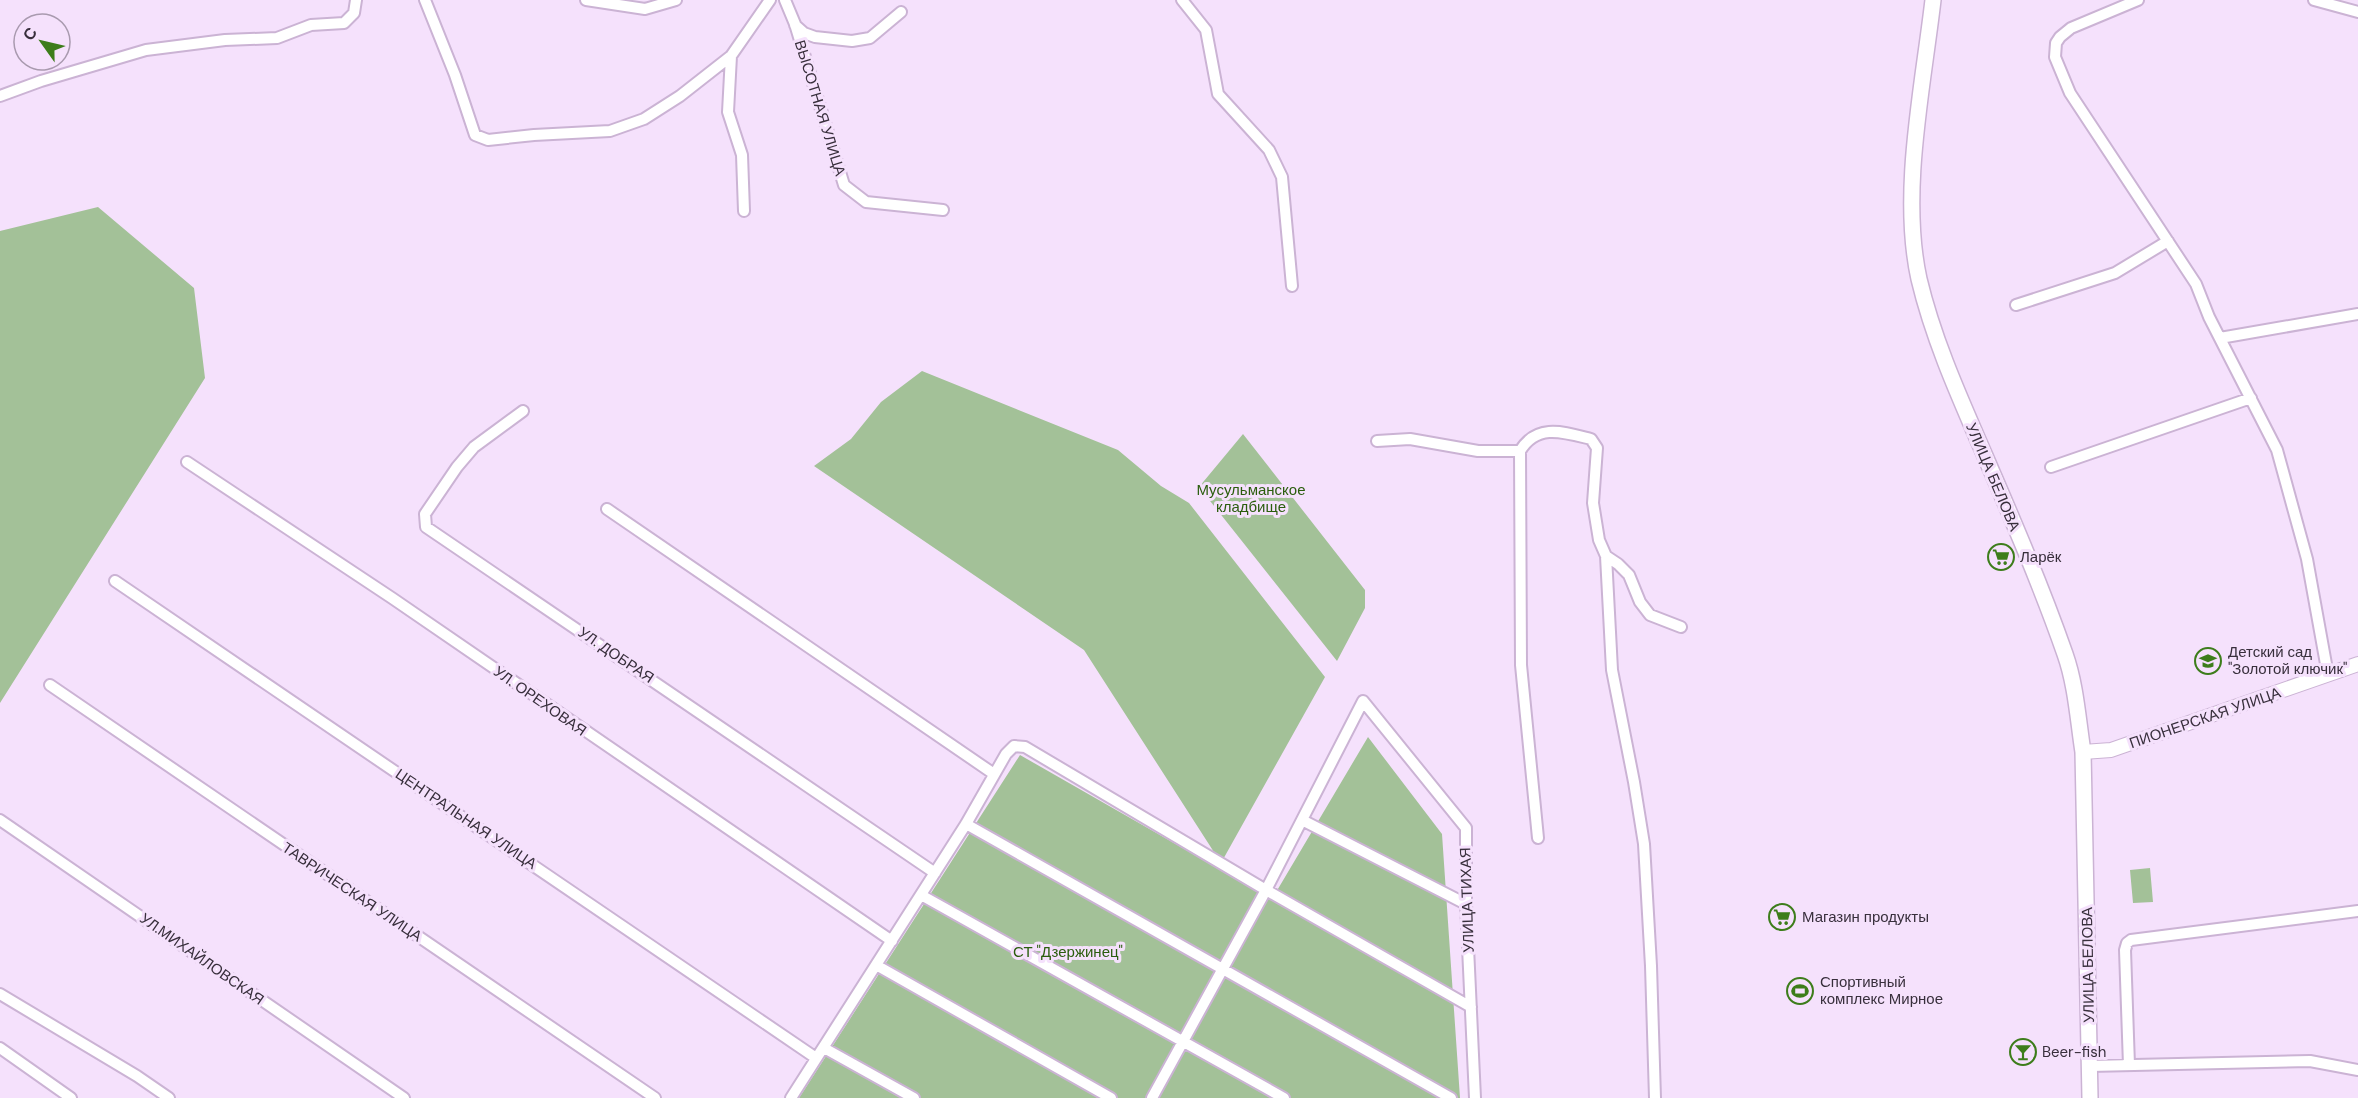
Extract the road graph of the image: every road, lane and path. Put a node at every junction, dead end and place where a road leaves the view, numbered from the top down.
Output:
1 (356, 0) edge
2 (425, 0) edge
3 (585, 0) edge
4 (676, 0) edge
5 (770, 0) edge
6 (785, 0) edge
7 (1182, 0) edge
8 (1933, 0) edge
9 (2138, 0) edge
10 (2314, 0) edge
11 (901, 12) dead end
12 (2358, 12) edge
13 (795, 24) junction
14 (731, 56) junction
15 (0, 96) edge
16 (943, 210) dead end
17 (744, 211) dead end
18 (2168, 241) junction
19 (1292, 285) dead end
20 (2016, 305) dead end
21 (2358, 314) edge
22 (2220, 338) junction
23 (2252, 398) junction
24 (523, 411) dead end
25 (1377, 441) dead end
26 (1520, 452) junction
27 (187, 462) dead end
28 (2051, 467) dead end
29 (607, 509) dead end
30 (1606, 556) junction
31 (115, 581) dead end
32 (1681, 627) dead end
33 (2358, 664) edge
34 (2328, 675) junction
35 (50, 685) dead end
36 (2084, 752) junction
37 (994, 774) junction
38 (0, 820) edge
39 (1302, 820) junction
40 (966, 824) junction
41 (1538, 838) dead end
42 (935, 873) junction
43 (1266, 890) junction
44 (921, 895) junction
45 (1466, 904) junction
46 (2358, 911) edge
47 (892, 941) junction
48 (876, 965) junction
49 (1224, 968) junction
50 (0, 994) edge
51 (1471, 1007) junction
52 (1184, 1042) junction
53 (0, 1048) edge
54 (824, 1048) junction
55 (816, 1058) junction
56 (2128, 1065) junction
57 (2090, 1066) junction
58 (2358, 1070) edge
59 (71, 1098) edge
60 (169, 1098) edge
61 (404, 1098) edge
62 (655, 1098) edge
63 (791, 1098) edge
64 (914, 1098) edge
65 (1111, 1098) edge
66 (1152, 1098) edge
67 (1284, 1098) edge
68 (1451, 1098) edge
69 (1475, 1098) edge
70 (1655, 1098) edge
71 (2090, 1098) edge

1 - 15 street
2 - 14 street
3 - 4 street
5 - 14 street
6 - 13 street, ВЫСОТНАЯ УЛИЦА
7 - 19 street
8 - 36 main road, УЛИЦА БЕЛОВА
9 - 18 street
10 - 12 street
11 - 13 street
13 - 16 street, ВЫСОТНАЯ УЛИЦА
14 - 17 street
18 - 20 street
18 - 22 street
21 - 22 street
22 - 23 street
23 - 28 street
23 - 34 street
24 - 42 street, УЛ. ДОБРАЯ
25 - 26 street
26 - 30 street
26 - 41 street
27 - 47 street, УЛ. ОРЕХОВАЯ
29 - 37 street
30 - 32 street
30 - 70 street
31 - 55 street, ЦЕНТРАЛЬНАЯ УЛИЦА
33 - 34 street, ПИОНЕРСКАЯ УЛИЦА
34 - 36 street, ПИОНЕРСКАЯ УЛИЦА
35 - 62 street, ТАВРИЧЕСКАЯ УЛИЦА
36 - 57 main road, УЛИЦА БЕЛОВА
37 - 40 street
37 - 43 street
38 - 61 street, УЛ.МИХАЙЛОВСКАЯ
39 - 43 street
39 - 45 street
39 - 45 street, УЛИЦА ТИХАЯ
40 - 42 street
40 - 49 street
42 - 44 street
43 - 49 street
43 - 51 street
44 - 47 street
44 - 52 street
45 - 51 street, УЛИЦА ТИХАЯ
46 - 56 street
47 - 48 street
48 - 54 street
48 - 65 street
49 - 52 street
49 - 68 street
50 - 60 street
51 - 69 street, УЛИЦА ТИХАЯ
52 - 66 street
52 - 67 street
53 - 59 street
54 - 55 street
54 - 64 street
55 - 63 street
56 - 57 street
56 - 58 street
57 - 71 main road, УЛИЦА БЕЛОВА

